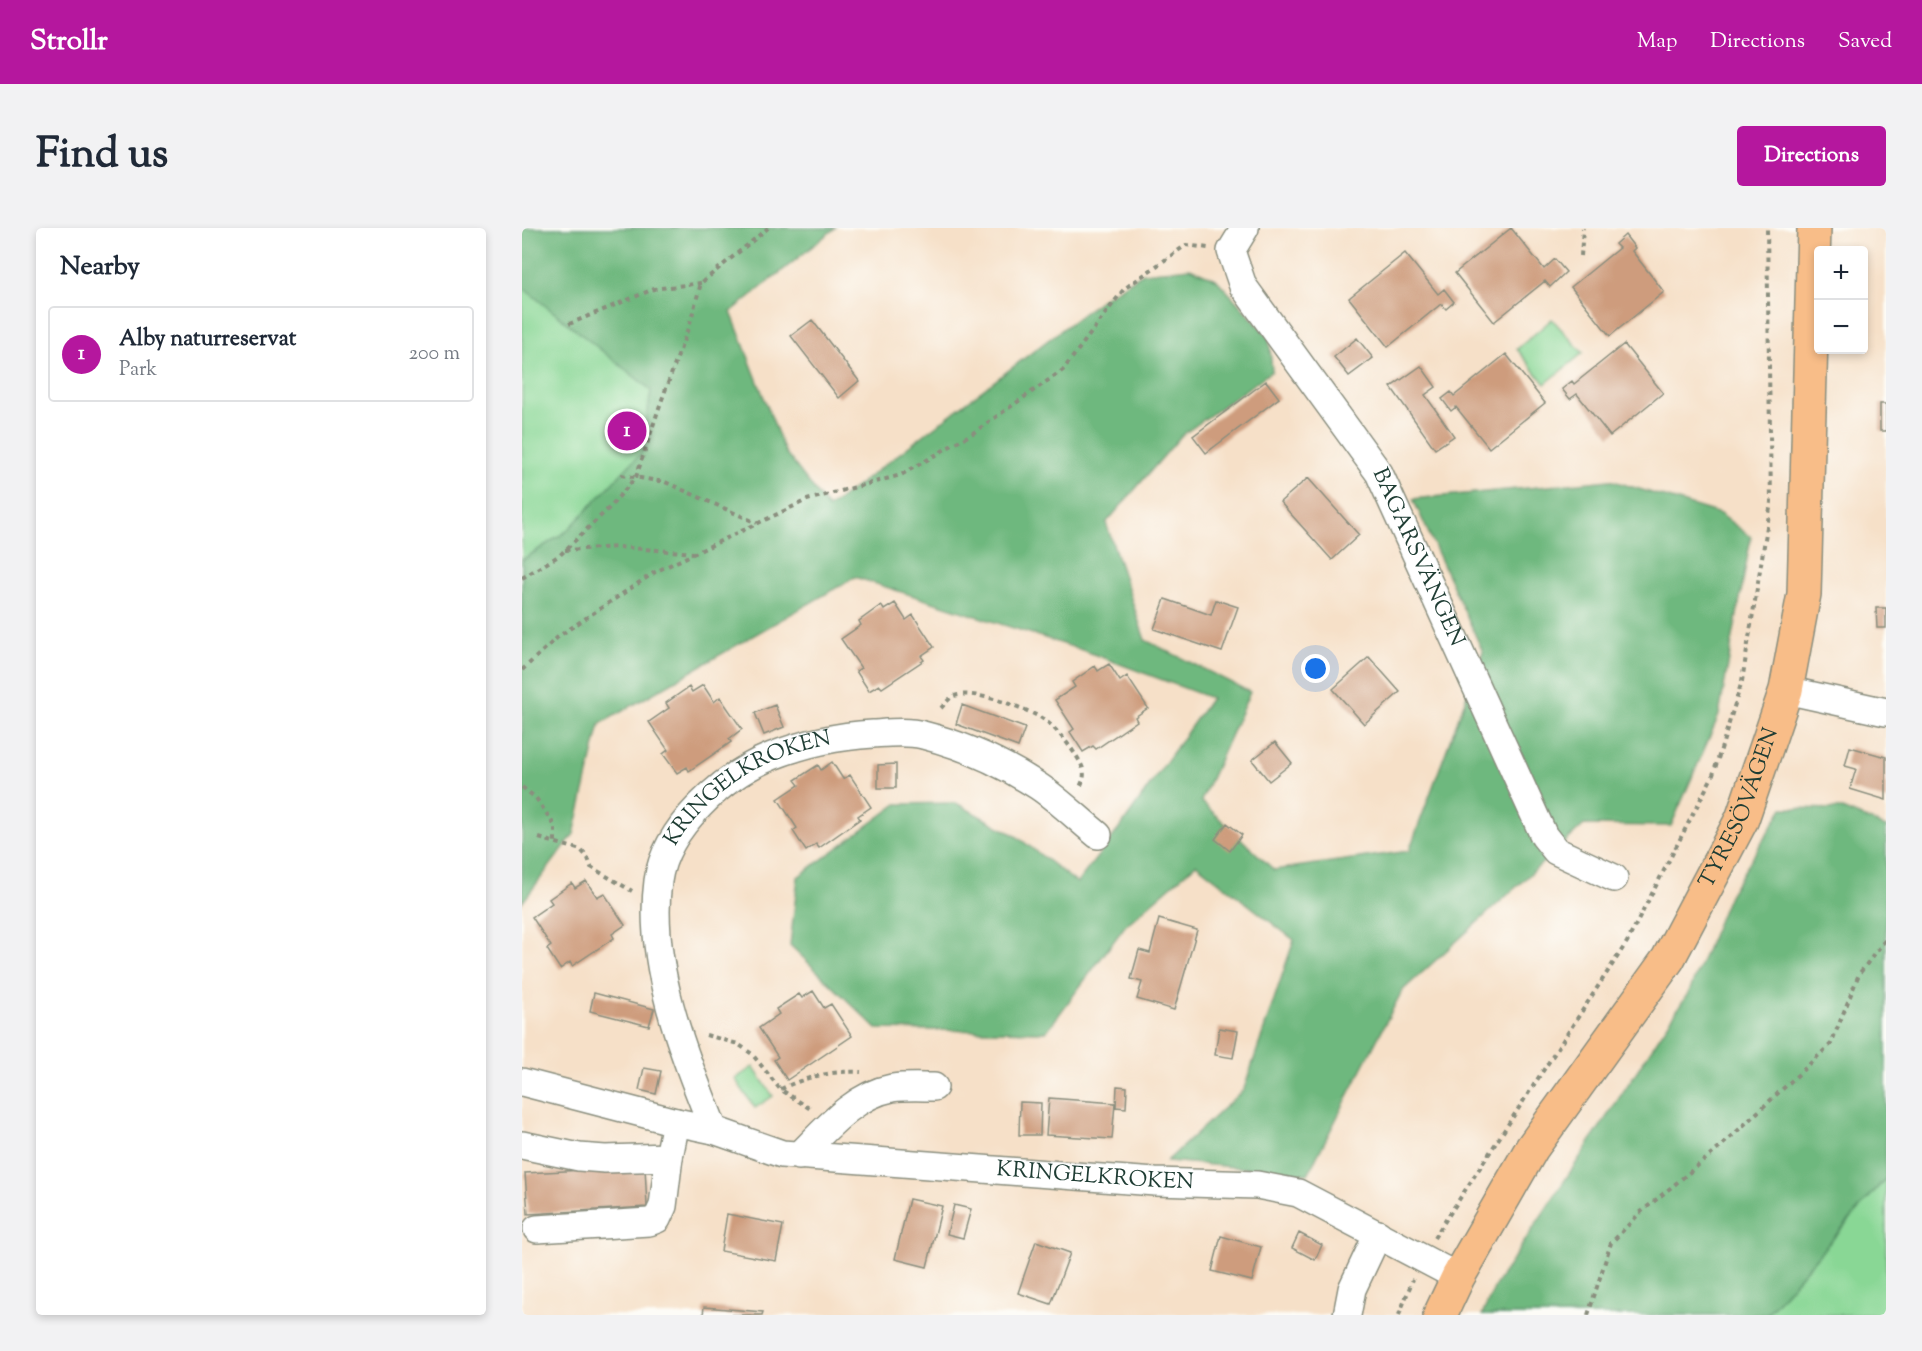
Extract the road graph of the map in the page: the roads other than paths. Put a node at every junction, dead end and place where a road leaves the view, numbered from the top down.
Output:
1 (1245, 228) edge
2 (1814, 228) edge
3 (1786, 690) junction
4 (1886, 712) edge
5 (1098, 835) dead end
6 (1614, 878) dead end
7 (522, 1082) edge
8 (934, 1087) dead end
9 (676, 1122) junction
10 (714, 1130) junction
11 (522, 1145) edge
12 (799, 1156) junction
13 (669, 1157) junction
14 (537, 1229) dead end
15 (1378, 1234) junction
16 (1458, 1277) junction
17 (1347, 1315) edge
18 (1440, 1315) edge

1 - 6 street, BAGARSVÄNGEN
2 - 3 main road, TYRESÖVÄGEN
3 - 4 street
3 - 16 main road, TYRESÖVÄGEN
5 - 10 street, KRINGELKROKEN
7 - 9 street, KRINGELKROKEN
8 - 12 street
9 - 10 street, KRINGELKROKEN
9 - 13 street
10 - 12 street, KRINGELKROKEN
11 - 13 street
12 - 15 street, KRINGELKROKEN
13 - 14 street
15 - 16 street, KRINGELKROKEN
15 - 17 street
16 - 18 main road, TYRESÖVÄGEN

